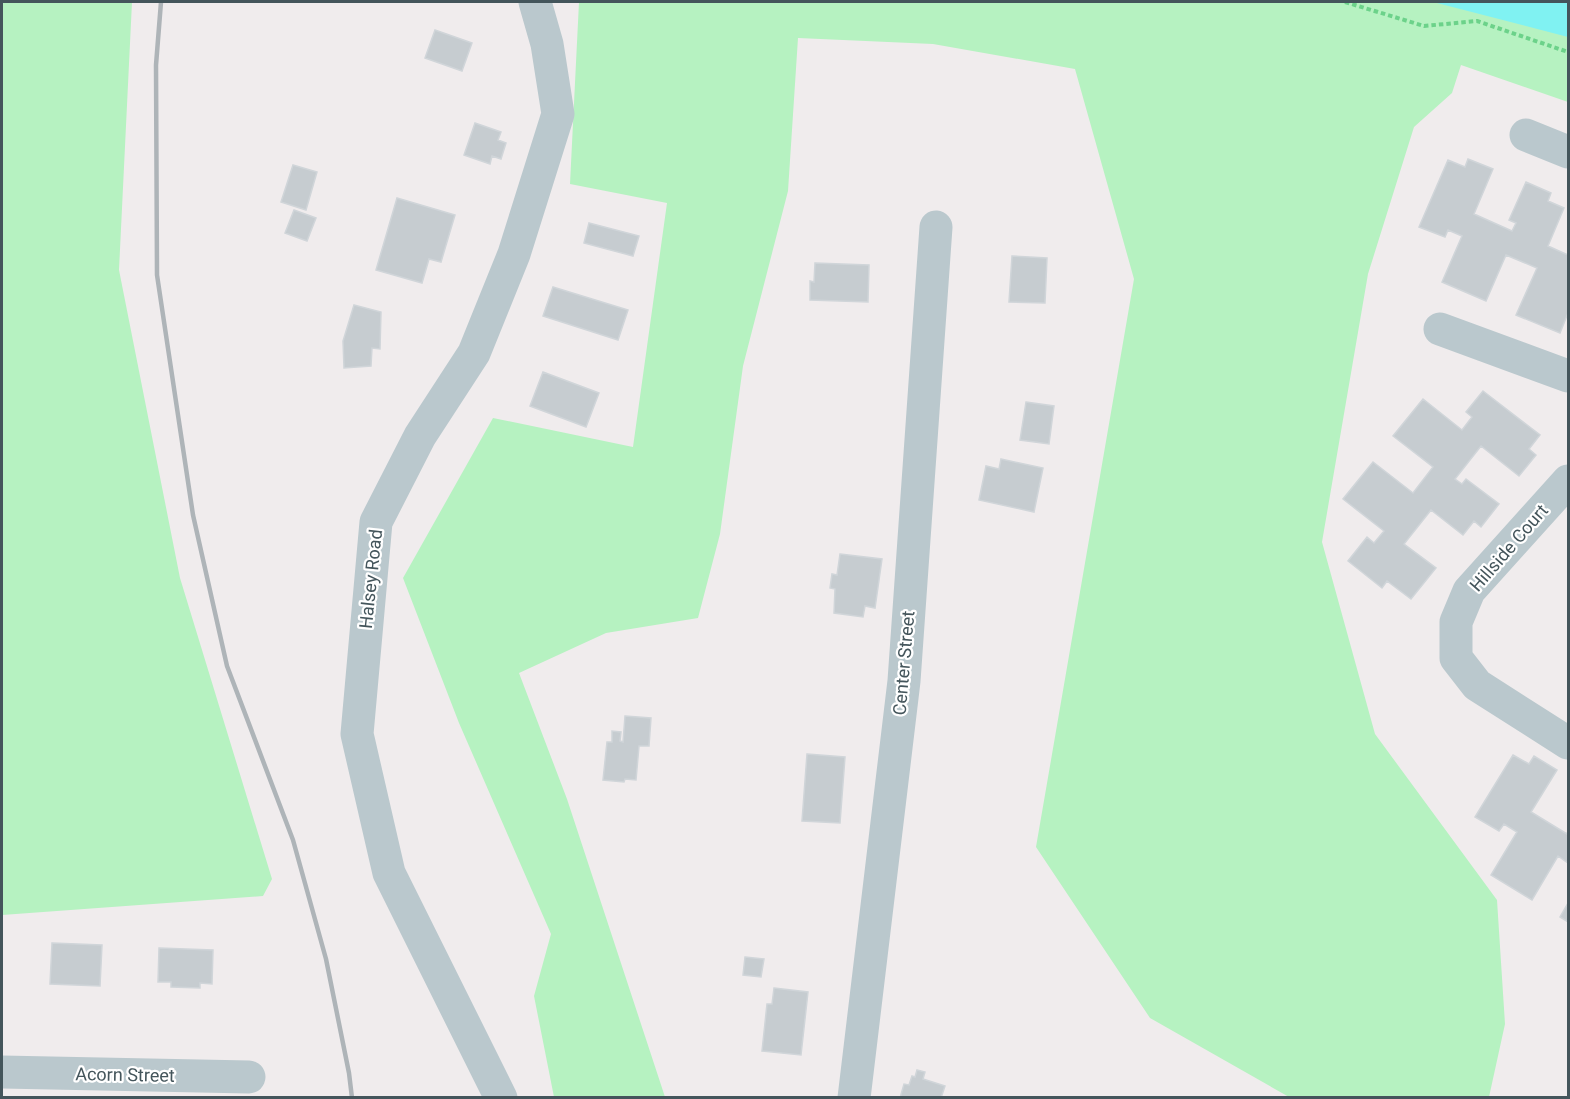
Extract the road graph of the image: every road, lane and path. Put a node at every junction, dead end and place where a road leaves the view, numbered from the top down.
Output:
1 (535, 2) edge
2 (1345, 2) edge
3 (1569, 52) edge
4 (1526, 135) dead end
5 (1569, 152) edge
6 (936, 226) dead end
7 (1440, 329) dead end
8 (1569, 376) edge
9 (1569, 481) edge
10 (1569, 743) edge
11 (2, 1072) edge
12 (249, 1077) dead end
13 (501, 1098) edge
14 (854, 1098) edge

1 - 13 street, Halsey Road
2 - 3 path
4 - 5 street
6 - 14 street, Center Street
7 - 8 street
9 - 10 street, Hillside Court
11 - 12 street, Acorn Street

